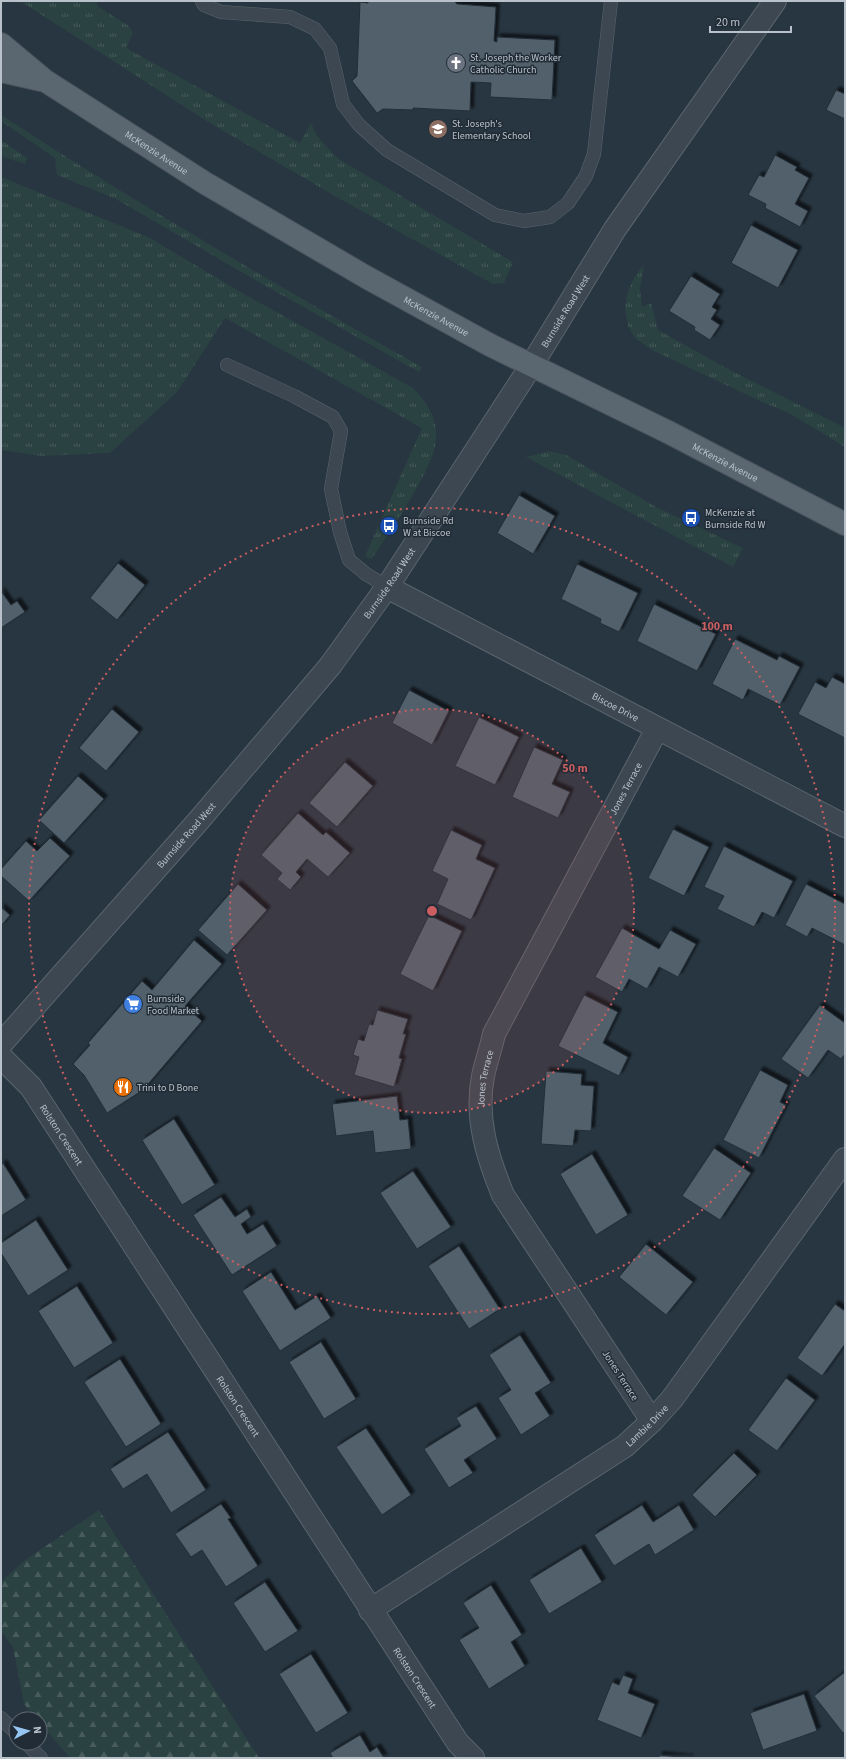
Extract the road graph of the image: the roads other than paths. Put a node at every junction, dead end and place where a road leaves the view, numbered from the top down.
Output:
1 (202, 1) edge
2 (611, 1) edge
3 (775, 1) edge
4 (1, 44) edge
5 (1, 71) edge
6 (44, 80) junction
7 (227, 365) dead end
8 (531, 366) junction
9 (845, 524) edge
10 (386, 587) junction
11 (657, 729) junction
12 (845, 826) edge
13 (1, 1044) edge
14 (1, 1057) edge
15 (845, 1159) edge
16 (652, 1421) junction
17 (370, 1610) junction
18 (473, 1758) edge

1 - 2 lane
3 - 8 street, Burnside Road West
4 - 6 main road, McKenzie Avenue
5 - 6 main road, McKenzie Avenue
6 - 8 main road, McKenzie Avenue
7 - 10 lane
8 - 9 main road, McKenzie Avenue
8 - 10 street, Burnside Road West
10 - 11 street, Biscoe Drive
10 - 13 street, Burnside Road West
11 - 12 street, Biscoe Drive
11 - 16 street, Jones Terrace
14 - 17 street, Rolston Crescent
15 - 16 street, Lambie Drive
16 - 17 street, Lambie Drive
17 - 18 street, Rolston Crescent

